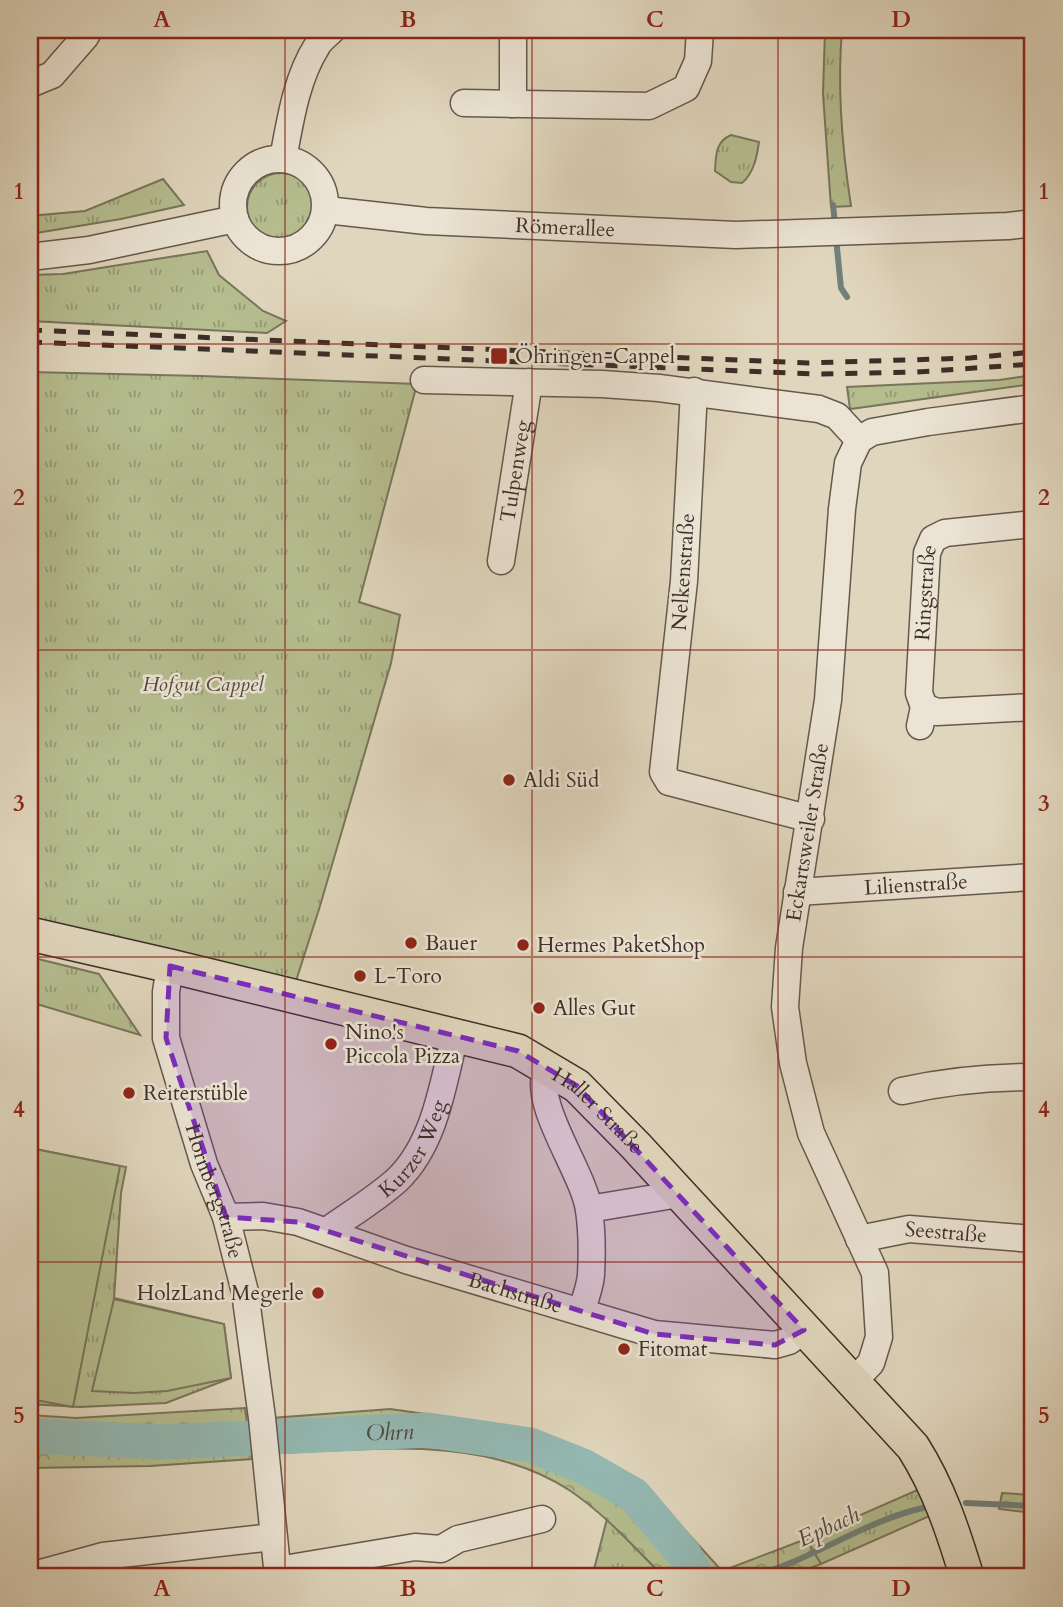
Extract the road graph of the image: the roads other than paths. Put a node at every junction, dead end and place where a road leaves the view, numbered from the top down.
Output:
1 (89, 30) edge
2 (332, 30) edge
3 (513, 30) edge
4 (700, 30) edge
5 (30, 84) edge
6 (464, 103) dead end
7 (513, 104) junction
8 (283, 159) junction
9 (326, 210) junction
10 (235, 219) junction
11 (1033, 223) edge
12 (30, 257) edge
13 (424, 380) dead end
14 (529, 382) junction
15 (694, 391) junction
16 (1033, 408) edge
17 (859, 440) junction
18 (1033, 524) edge
19 (500, 561) dead end
20 (1033, 707) edge
21 (811, 819) junction
22 (1033, 877) edge
23 (797, 892) junction
24 (30, 934) edge
25 (170, 966) junction
26 (455, 1035) junction
27 (547, 1068) junction
28 (1033, 1077) edge
29 (902, 1091) dead end
30 (679, 1194) junction
31 (589, 1209) junction
32 (226, 1217) junction
33 (327, 1231) junction
34 (859, 1239) junction
35 (1033, 1239) edge
36 (581, 1312) junction
37 (803, 1330) junction
38 (852, 1383) junction
39 (541, 1519) dead end
40 (273, 1537) junction
41 (278, 1574) edge
42 (30, 1576) edge
43 (967, 1577) edge

1 - 5 street
2 - 8 street
3 - 7 street
4 - 7 street
6 - 7 street
8 - 9 street
8 - 10 street
9 - 10 street
9 - 11 street, Römerallee
10 - 12 street
13 - 14 street
14 - 15 street
14 - 19 street, Tulpenweg
15 - 17 street
15 - 21 street, Nelkenstraße
16 - 17 street
17 - 21 street, Eckartsweiler Straße
18 - 20 street, Ringstraße
21 - 23 street, Eckartsweiler Straße
22 - 23 street, Lilienstraße
23 - 34 street, Eckartsweiler Straße
24 - 25 main road, Haller Straße
25 - 26 main road, Haller Straße
25 - 32 street, Hornbergstraße
26 - 27 main road, Haller Straße
26 - 33 street, Kurzer Weg
27 - 30 main road, Haller Straße
27 - 31 street
28 - 29 street
30 - 31 street
30 - 37 main road, Haller Straße
31 - 36 street
32 - 33 street, Bachstraße
32 - 40 street, Hornbergstraße
33 - 36 street, Bachstraße
34 - 35 street, Seestraße
34 - 38 street, Eckartsweiler Straße
36 - 37 street, Bachstraße
37 - 38 main road, Haller Straße
38 - 43 main road, Haller Straße
39 - 41 street
40 - 41 street
40 - 42 street

